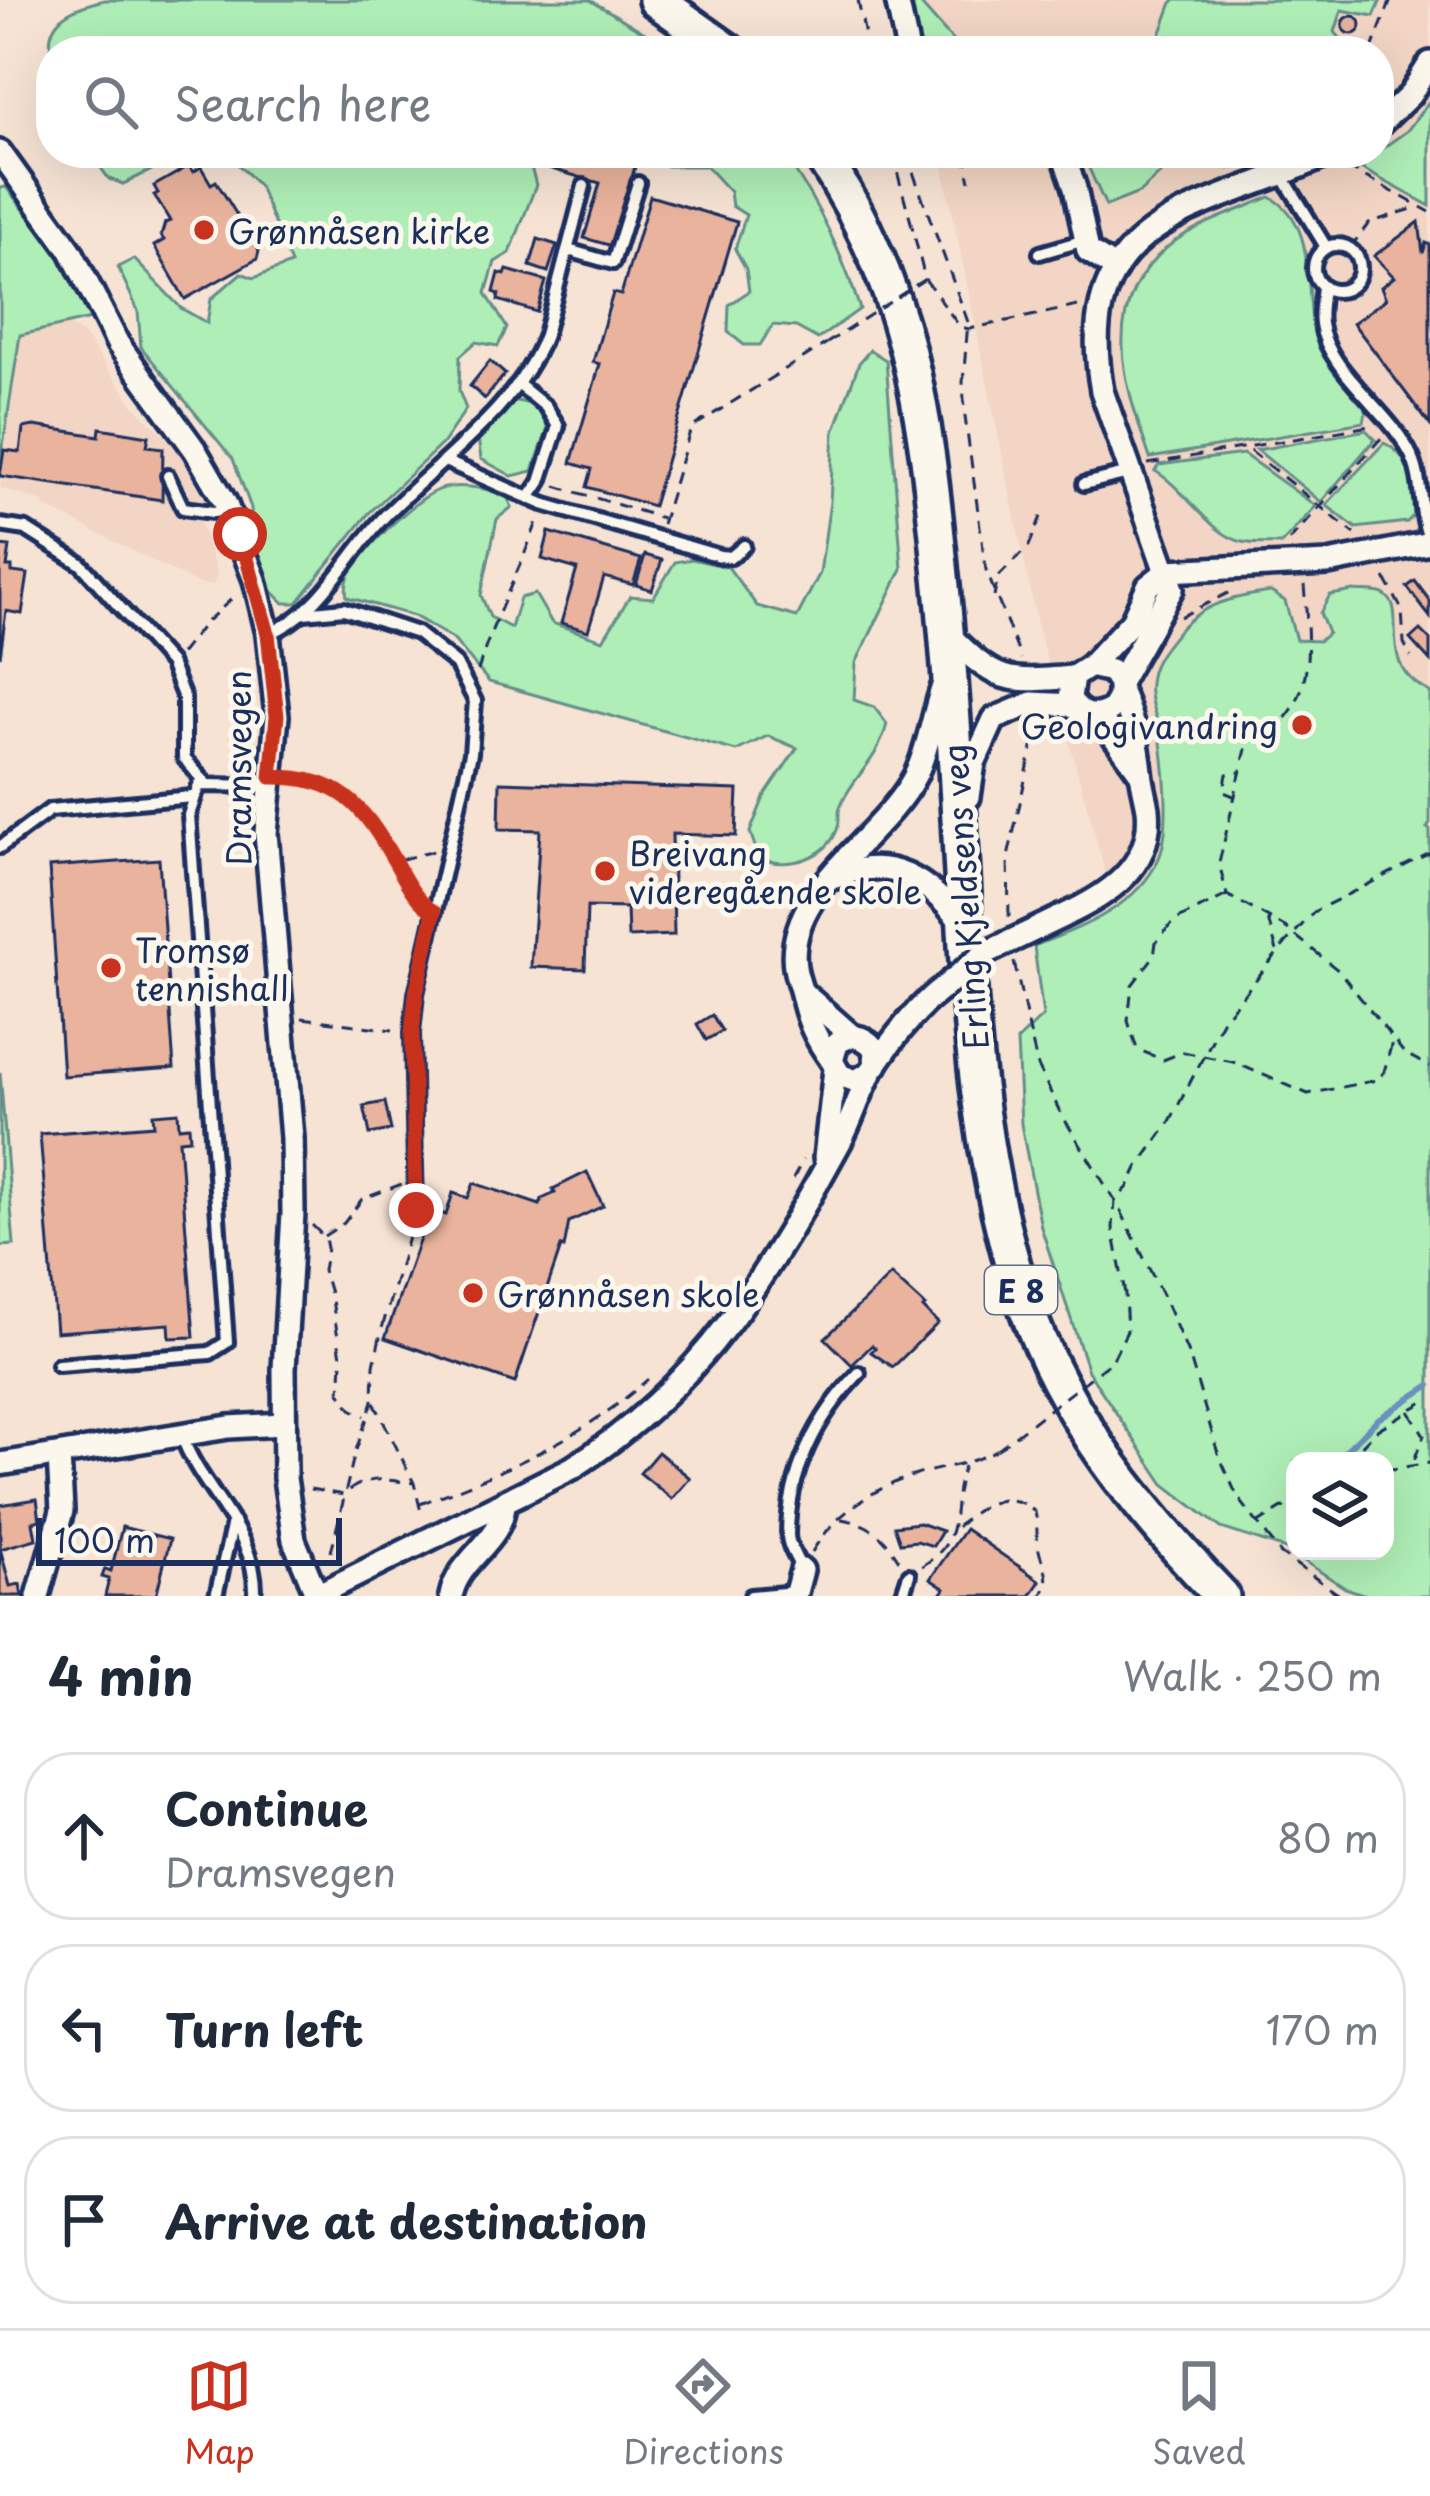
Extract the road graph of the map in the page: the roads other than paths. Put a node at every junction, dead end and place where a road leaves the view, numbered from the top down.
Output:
1 (656, 0) edge
2 (898, 0) edge
3 (707, 36) edge
4 (905, 36) edge
5 (1430, 63) edge
6 (1394, 110) edge
7 (0, 152) edge
8 (829, 168) edge
9 (1069, 168) edge
10 (1298, 168) edge
11 (1282, 175) junction
12 (638, 183) dead end
13 (584, 186) dead end
14 (1085, 240) junction
15 (1326, 248) junction
16 (568, 250) junction
17 (1040, 253) dead end
18 (1116, 268) junction
19 (1323, 286) junction
20 (518, 384) junction
21 (447, 462) junction
22 (1140, 468) junction
23 (168, 476) dead end
24 (1084, 484) dead end
25 (530, 498) junction
26 (229, 510) junction
27 (0, 525) edge
28 (1430, 542) edge
29 (744, 546) dead end
30 (1167, 571) junction
31 (304, 613) junction
32 (268, 634) junction
33 (947, 634) junction
34 (950, 668) junction
35 (1082, 671) junction
36 (1119, 687) junction
37 (1073, 705) junction
38 (1099, 716) junction
39 (1141, 775) junction
40 (270, 781) junction
41 (207, 785) junction
42 (192, 797) junction
43 (0, 847) edge
44 (961, 857) junction
45 (824, 883) junction
46 (964, 927) junction
47 (802, 992) junction
48 (922, 1006) junction
49 (856, 1036) junction
50 (833, 1065) junction
51 (874, 1069) junction
52 (814, 1161) junction
53 (416, 1210) road end
54 (58, 1365) dead end
55 (859, 1373) dead end
56 (284, 1424) junction
57 (181, 1434) junction
58 (59, 1456) junction
59 (0, 1465) edge
60 (504, 1504) junction
61 (233, 1522) junction
62 (909, 1575) road end
63 (798, 1586) edge
64 (38, 1596) edge
65 (216, 1596) edge
66 (255, 1596) edge
67 (317, 1596) edge
68 (451, 1596) edge
69 (751, 1596) edge
70 (902, 1596) edge
71 (1222, 1596) edge

1 - 3 highway
2 - 4 street
5 - 6 street
7 - 26 street, Dramsvegen
8 - 33 highway, Erling Kjeldsens veg / E 8
9 - 14 street
10 - 11 street
11 - 15 lane
11 - 18 street
12 - 16 lane
13 - 16 lane
14 - 17 lane
14 - 18 street
15 - 19 lane
15 - 19 lane
16 - 20 lane
18 - 22 street
19 - 28 lane
20 - 21 lane
20 - 25 lane
21 - 25 lane
21 - 31 lane
22 - 24 lane
22 - 30 street
23 - 26 lane
25 - 29 lane
26 - 32 street, Dramsvegen
27 - 41 lane
28 - 30 street
30 - 35 street
30 - 36 street
31 - 32 lane
31 - 53 lane
32 - 40 street, Dramsvegen
33 - 34 highway, Erling Kjeldsens veg / E 8
33 - 35 street
34 - 44 highway, Erling Kjeldsens veg / E 8
34 - 45 street
35 - 36 street
35 - 37 street
36 - 38 street
36 - 39 street
37 - 38 street
37 - 44 street
38 - 39 street
39 - 48 street, bridge
40 - 41 lane
40 - 56 street, Dramsvegen
41 - 42 lane
42 - 43 lane
42 - 54 lane
44 - 46 highway, Erling Kjeldsens veg / E 8
45 - 46 street
45 - 47 street
46 - 71 highway, Erling Kjeldsens veg / E 8
47 - 49 street
47 - 50 street
48 - 49 street
48 - 51 street
49 - 50 street
49 - 51 street
50 - 51 street
50 - 52 street
51 - 52 street
52 - 60 street
55 - 63 lane
56 - 57 street
56 - 67 street, Dramsvegen
57 - 58 street
57 - 61 lane
58 - 59 street
58 - 64 street
60 - 67 street
60 - 68 street
61 - 65 lane
61 - 66 lane
62 - 70 lane
63 - 69 lane

